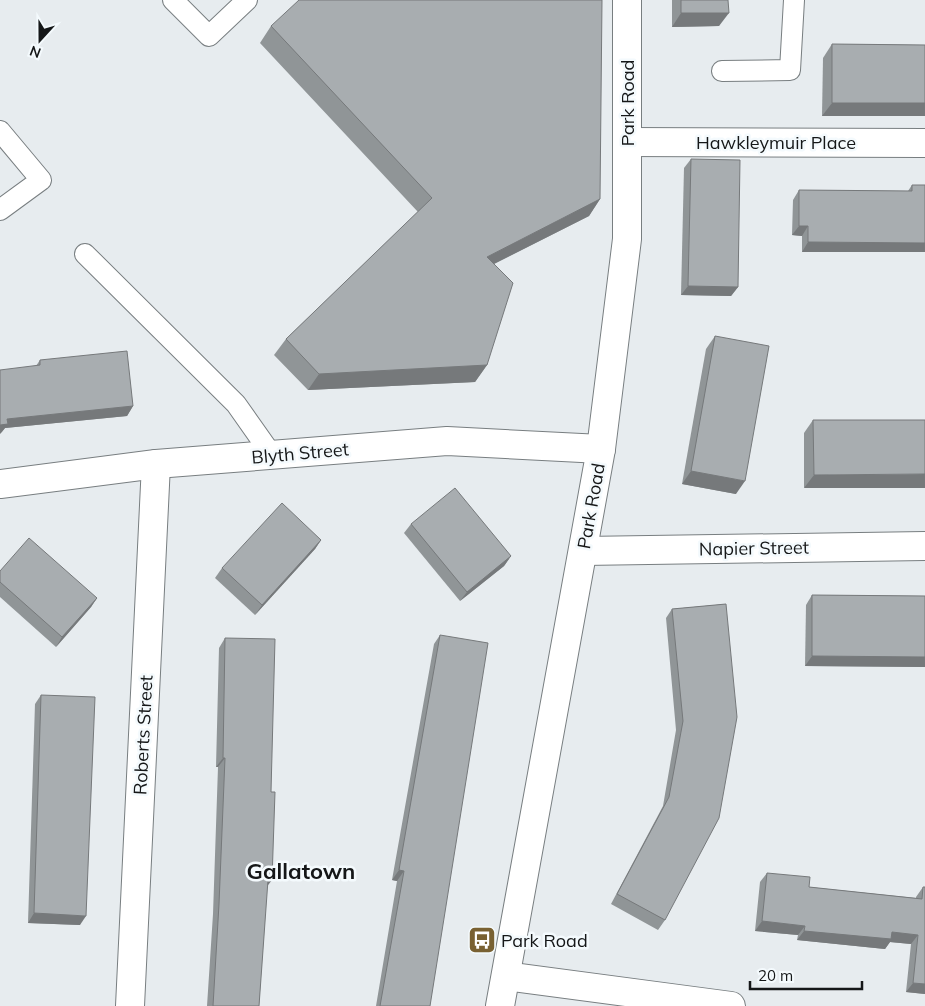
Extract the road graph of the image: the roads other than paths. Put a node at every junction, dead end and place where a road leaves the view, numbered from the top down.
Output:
1 (174, 0) edge
2 (247, 0) edge
3 (627, 0) edge
4 (794, 0) edge
5 (722, 71) dead end
6 (0, 131) edge
7 (627, 142) junction
8 (925, 142) edge
9 (0, 210) edge
10 (85, 254) dead end
11 (601, 449) junction
12 (272, 455) junction
13 (156, 464) junction
14 (0, 484) edge
15 (925, 546) edge
16 (583, 551) junction
17 (506, 976) junction
18 (130, 1006) edge
19 (500, 1006) edge
20 (730, 1006) edge

1 - 2 lane
3 - 7 street, Park Road
4 - 5 lane
6 - 9 lane
7 - 8 street, Hawkleymuir Place
7 - 11 street, Park Road
10 - 12 lane
11 - 12 street, Blyth Street
11 - 16 street, Park Road
12 - 13 street, Blyth Street
13 - 14 street, Blyth Street
13 - 18 street, Roberts Street
15 - 16 street, Napier Street
16 - 17 street, Park Road
17 - 19 street, Park Road
17 - 20 street

